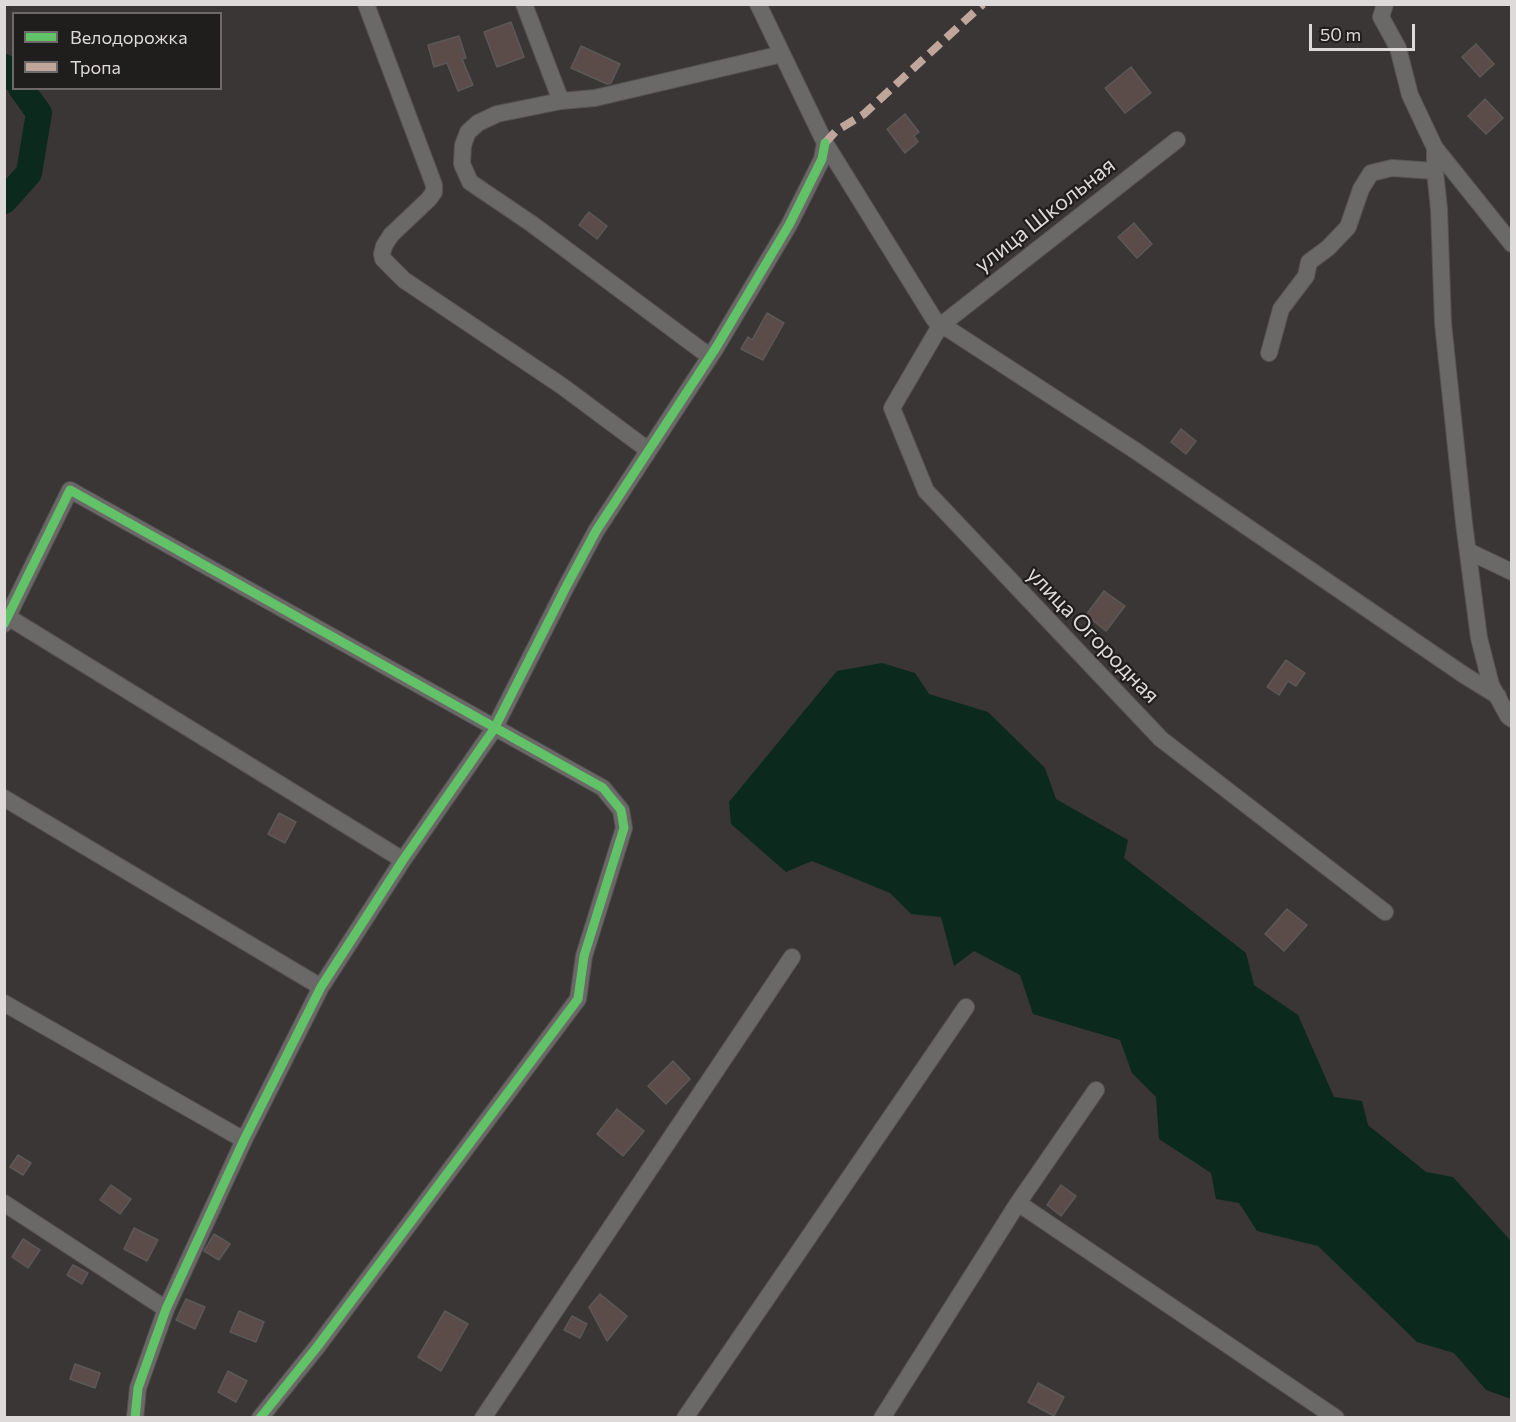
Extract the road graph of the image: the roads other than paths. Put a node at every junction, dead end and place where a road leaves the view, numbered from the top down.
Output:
1 (366, 4) edge
2 (524, 4) edge
3 (758, 4) edge
4 (1385, 4) edge
5 (782, 54) junction
6 (561, 101) junction
7 (1177, 140) dead end
8 (825, 143) junction
9 (1434, 148) junction
10 (1435, 171) junction
11 (1512, 244) edge
12 (940, 326) junction
13 (1269, 353) dead end
14 (709, 356) junction
15 (648, 450) junction
16 (1468, 551) junction
17 (1512, 572) edge
18 (6, 620) edge
19 (1500, 692) edge
20 (1512, 719) edge
21 (494, 729) junction
22 (4, 798) edge
23 (403, 860) junction
24 (1385, 912) dead end
25 (792, 957) dead end
26 (321, 987) junction
27 (4, 1003) edge
28 (966, 1007) dead end
29 (1096, 1090) dead end
30 (244, 1140) junction
31 (4, 1203) edge
32 (1018, 1203) junction
33 (166, 1309) junction
34 (135, 1418) edge
35 (260, 1418) edge
36 (483, 1418) edge
37 (685, 1418) edge
38 (882, 1418) edge
39 (1336, 1418) edge

1 - 15 street
2 - 6 street
3 - 5 street
4 - 9 street
5 - 6 street
5 - 8 street
6 - 14 street
7 - 12 street, улица Школьная
8 - 12 street
8 - 14 street
9 - 10 street
9 - 11 street
10 - 13 street
10 - 16 street
12 - 19 street
12 - 24 street, улица Огородная
14 - 15 street
15 - 21 street
16 - 17 street
16 - 19 street
18 - 21 street
18 - 23 street
19 - 20 street
21 - 23 street
21 - 35 street
22 - 26 street
23 - 26 street
25 - 36 street
26 - 30 street
27 - 30 street
28 - 37 street
29 - 32 street
30 - 33 street
31 - 33 street
32 - 38 street
32 - 39 street
33 - 34 street

